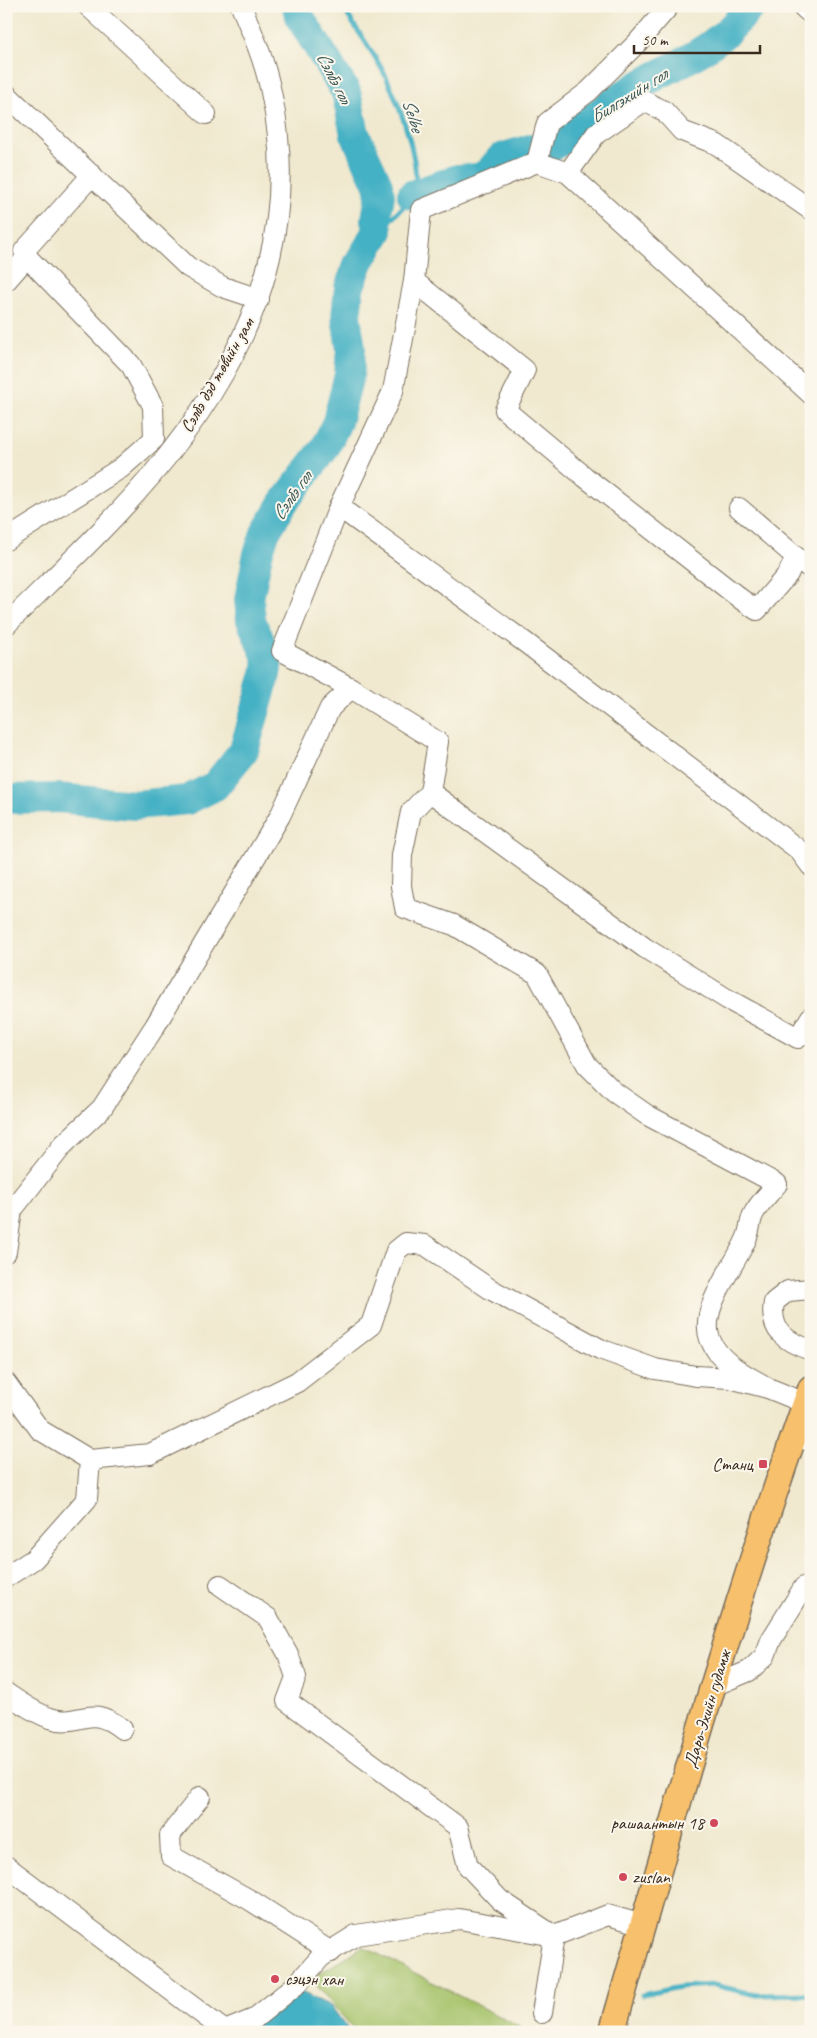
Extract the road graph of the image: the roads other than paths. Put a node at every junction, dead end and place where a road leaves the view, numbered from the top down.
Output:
1 (88, 6) edge
2 (241, 6) edge
3 (669, 6) edge
4 (805, 6) edge
5 (811, 14) edge
6 (6, 94) edge
7 (206, 114) dead end
8 (537, 162) junction
9 (568, 173) junction
10 (92, 175) junction
11 (811, 210) edge
12 (27, 257) junction
13 (6, 281) edge
14 (414, 281) junction
15 (259, 299) junction
16 (811, 394) edge
17 (339, 508) junction
18 (739, 508) dead end
19 (6, 540) edge
20 (803, 563) edge
21 (6, 626) edge
22 (351, 688) junction
23 (430, 792) junction
24 (811, 866) edge
25 (811, 1017) edge
26 (6, 1252) edge
27 (811, 1289) edge
28 (811, 1350) edge
29 (6, 1383) edge
30 (768, 1388) junction
31 (808, 1396) edge
32 (801, 1439) edge
33 (90, 1460) junction
34 (6, 1577) edge
35 (811, 1584) edge
36 (220, 1585) dead end
37 (713, 1686) junction
38 (6, 1692) edge
39 (122, 1729) dead end
40 (200, 1797) dead end
41 (6, 1866) edge
42 (643, 1925) junction
43 (554, 1936) junction
44 (331, 1952) junction
45 (542, 2013) dead end
46 (225, 2031) edge
47 (612, 2032) edge

1 - 7 street
2 - 15 street, Сэлбэ дэд төвийн зам
3 - 8 street
4 - 5 street
6 - 10 street
8 - 9 street
8 - 14 street
9 - 11 street
9 - 16 street
10 - 12 street
10 - 15 street
12 - 13 street
12 - 19 street
14 - 17 street
14 - 20 street
15 - 21 street, Сэлбэ дэд төвийн зам
17 - 22 street
17 - 24 street
18 - 20 street
22 - 23 street
22 - 26 street
23 - 25 street
23 - 30 street
27 - 28 street
29 - 33 street
30 - 31 street
30 - 33 street
31 - 32 main road, Дарь-Эхийн гудамж
32 - 37 main road, Дарь-Эхийн гудамж
33 - 34 street
35 - 37 street
36 - 43 street
37 - 42 main road, Дарь-Эхийн гудамж
38 - 39 street
40 - 44 street
41 - 46 street
42 - 43 street
42 - 47 main road, Дарь-Эхийн гудамж
43 - 44 street
43 - 45 street
44 - 46 street

